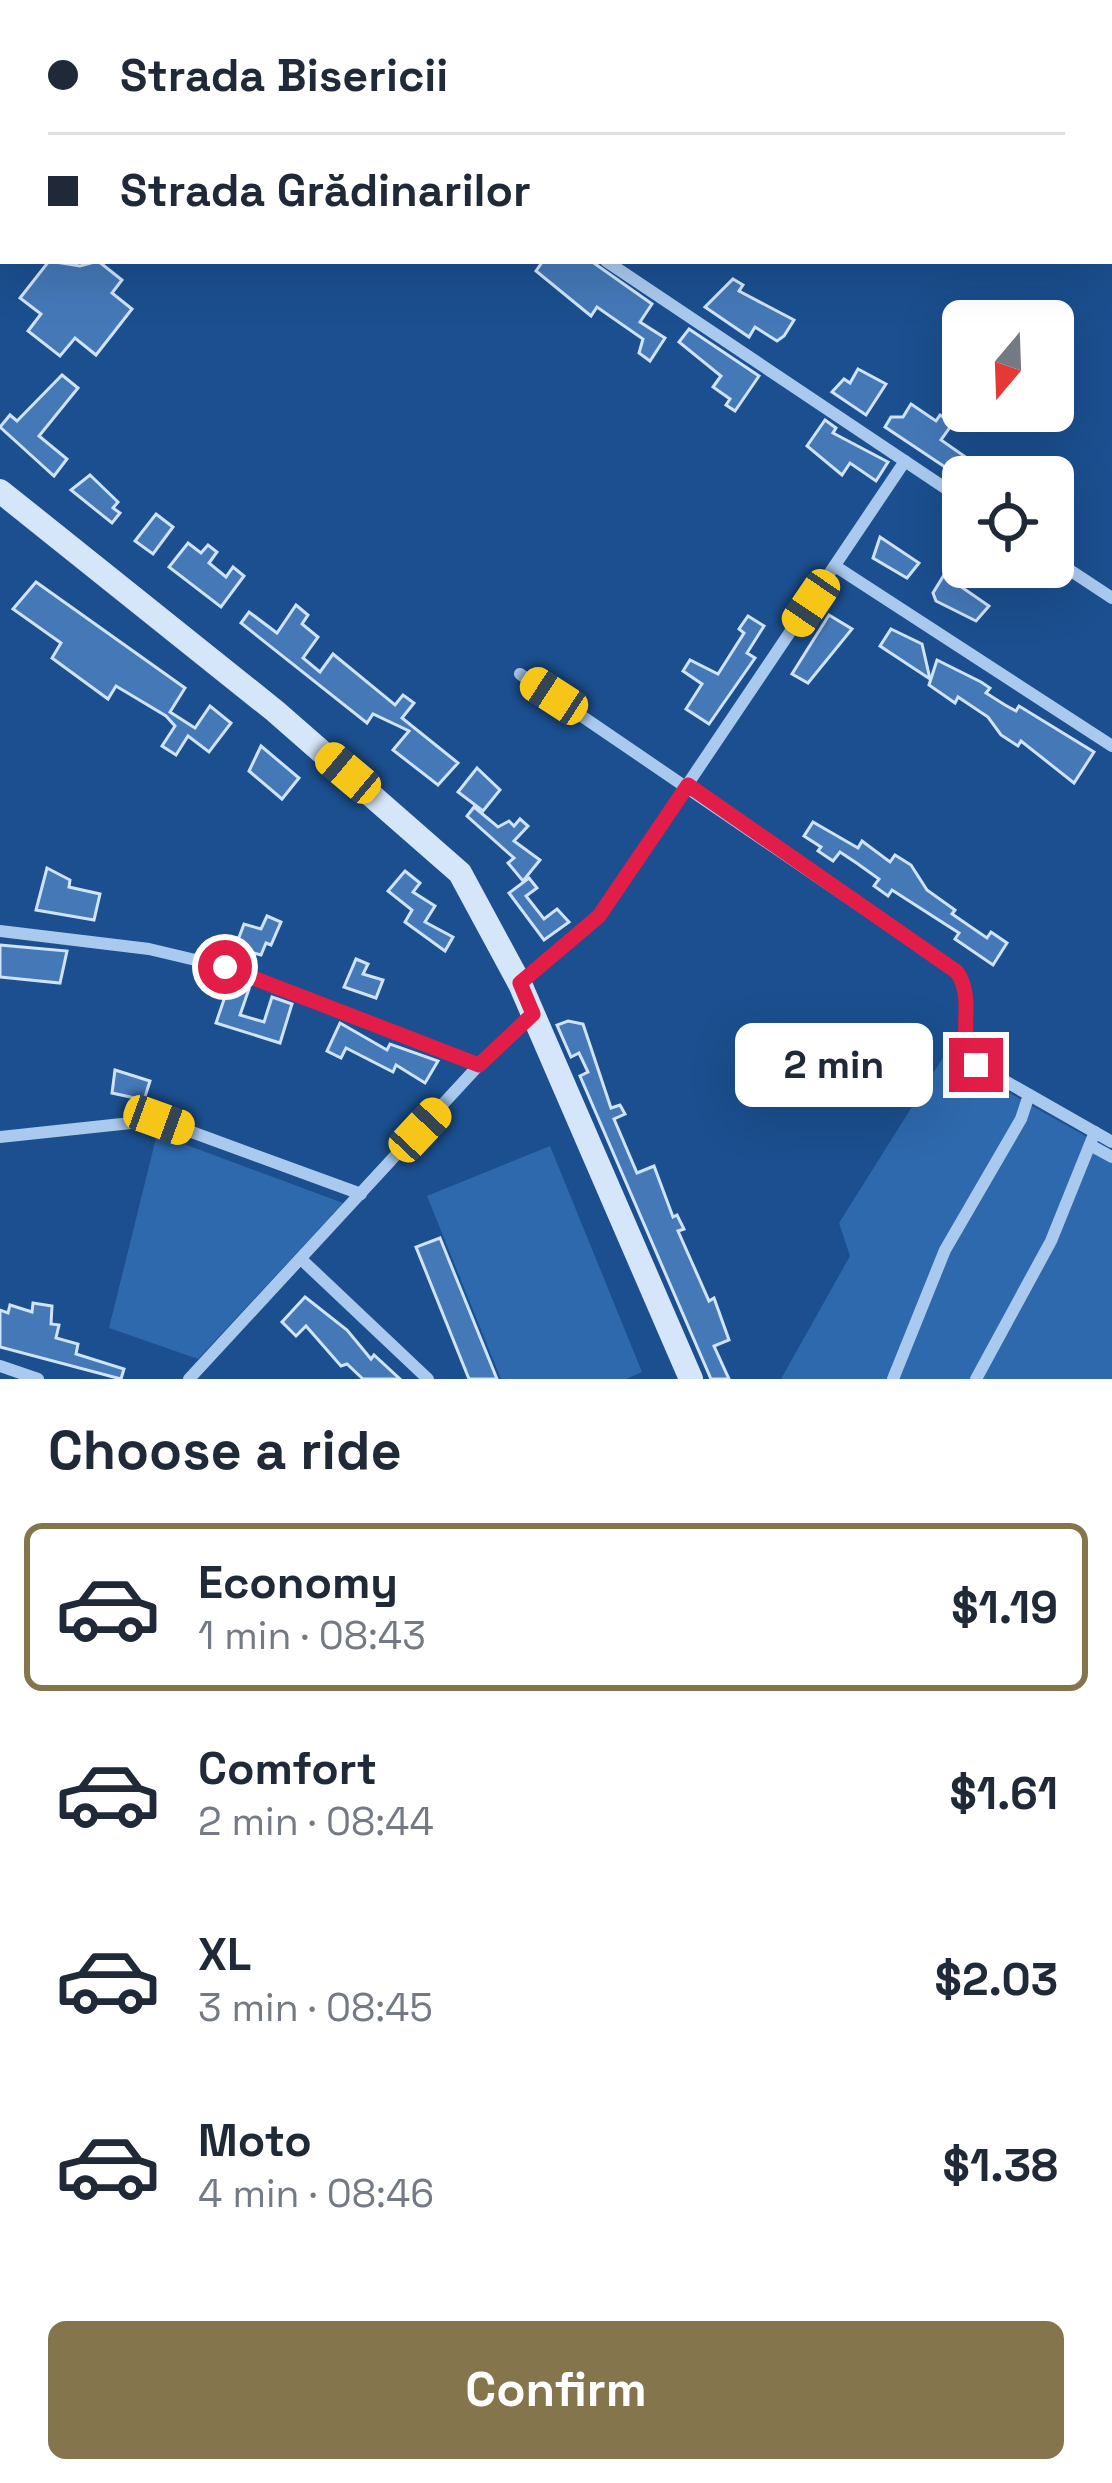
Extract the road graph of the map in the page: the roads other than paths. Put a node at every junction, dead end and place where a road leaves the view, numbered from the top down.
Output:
1 (610, 264) edge
2 (905, 461) junction
3 (942, 486) edge
4 (0, 491) edge
5 (835, 566) junction
6 (1074, 574) edge
7 (1112, 598) edge
8 (520, 674) dead end
9 (1112, 746) edge
10 (688, 785) junction
11 (0, 931) edge
12 (520, 983) junction
13 (533, 1014) junction
14 (479, 1065) junction
15 (1029, 1095) junction
16 (0, 1138) edge
17 (1093, 1138) junction
18 (1112, 1142) edge
19 (1112, 1157) edge
20 (361, 1194) junction
21 (301, 1259) junction
22 (0, 1366) edge
23 (38, 1379) edge
24 (189, 1379) edge
25 (428, 1379) edge
26 (692, 1379) edge
27 (893, 1379) edge
28 (976, 1379) edge

1 - 2 street
2 - 3 street
2 - 5 street
4 - 12 main road
5 - 9 street
5 - 10 street
6 - 7 street
8 - 10 street
10 - 12 street
10 - 15 street
11 - 14 street
12 - 13 main road
13 - 14 street
13 - 26 main road
14 - 20 street
15 - 17 street
15 - 27 street
16 - 20 street
17 - 18 street
17 - 19 street
17 - 28 street
20 - 21 street
21 - 24 street
21 - 25 street
22 - 23 street

